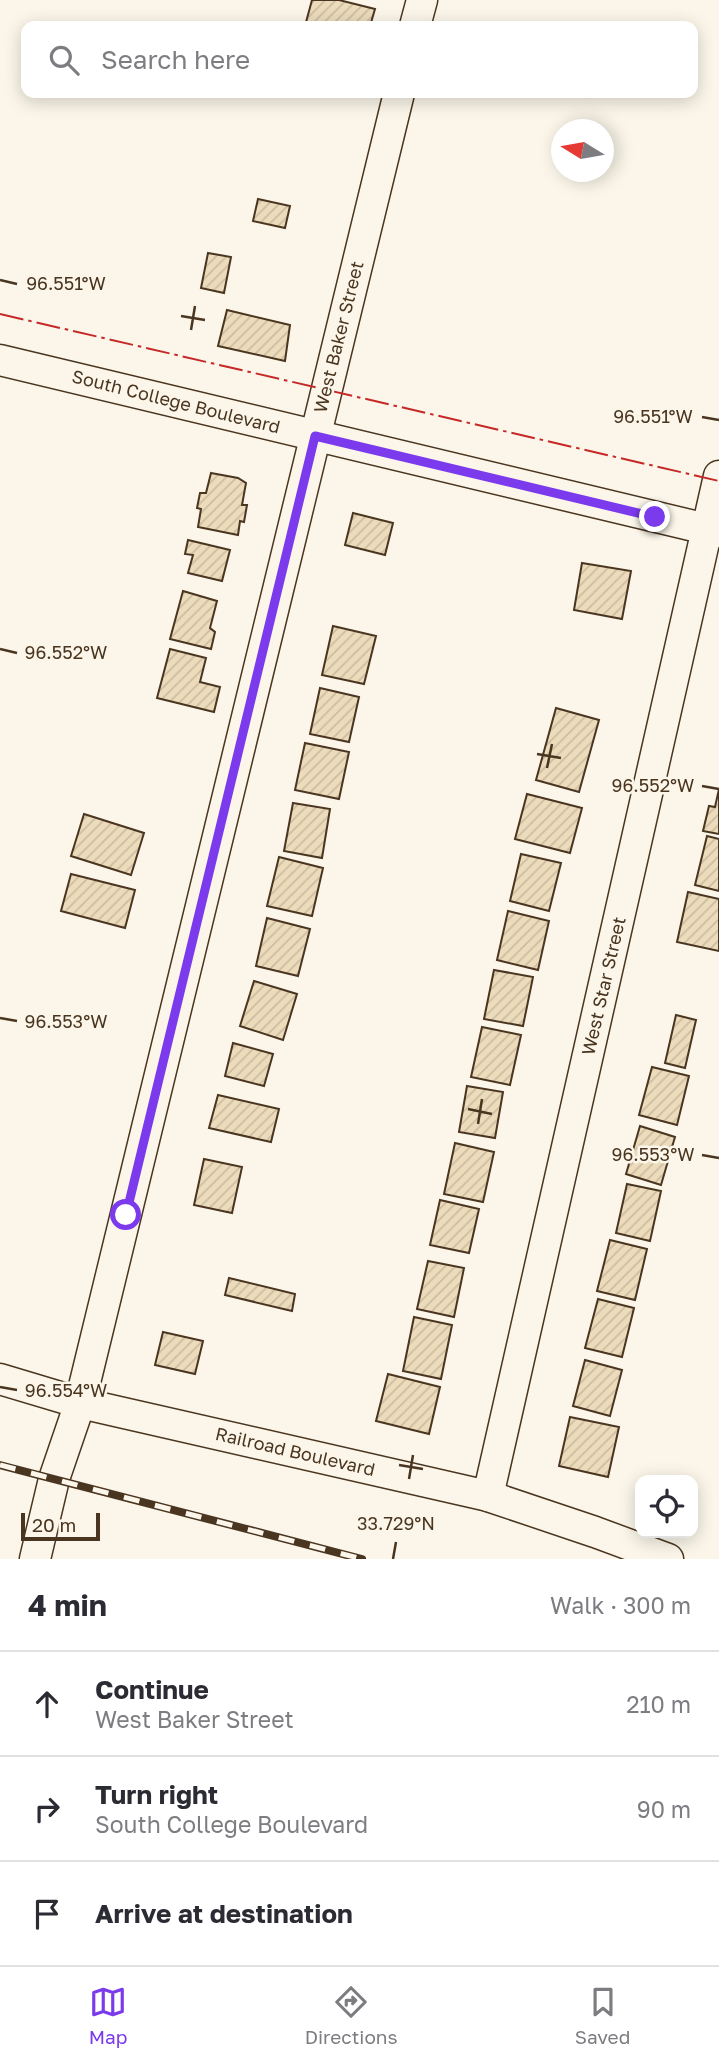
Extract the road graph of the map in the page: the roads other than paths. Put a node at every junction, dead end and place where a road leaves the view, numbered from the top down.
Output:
1 (422, 0) edge
2 (416, 21) edge
3 (398, 98) edge
4 (0, 360) edge
5 (315, 436) junction
6 (719, 476) edge
7 (713, 531) edge
8 (0, 1379) edge
9 (80, 1403) junction
10 (488, 1496) junction
11 (35, 1559) edge
12 (668, 1559) edge

1 - 2 street
3 - 5 street, West Baker Street
4 - 5 street, South College Boulevard
5 - 7 street, South College Boulevard
5 - 9 street, West Baker Street
6 - 7 street, West Star Street
7 - 10 street, West Star Street
8 - 9 street, Railroad Boulevard
9 - 10 street, Railroad Boulevard
9 - 11 street, West Baker Street
10 - 12 street, Railroad Boulevard

